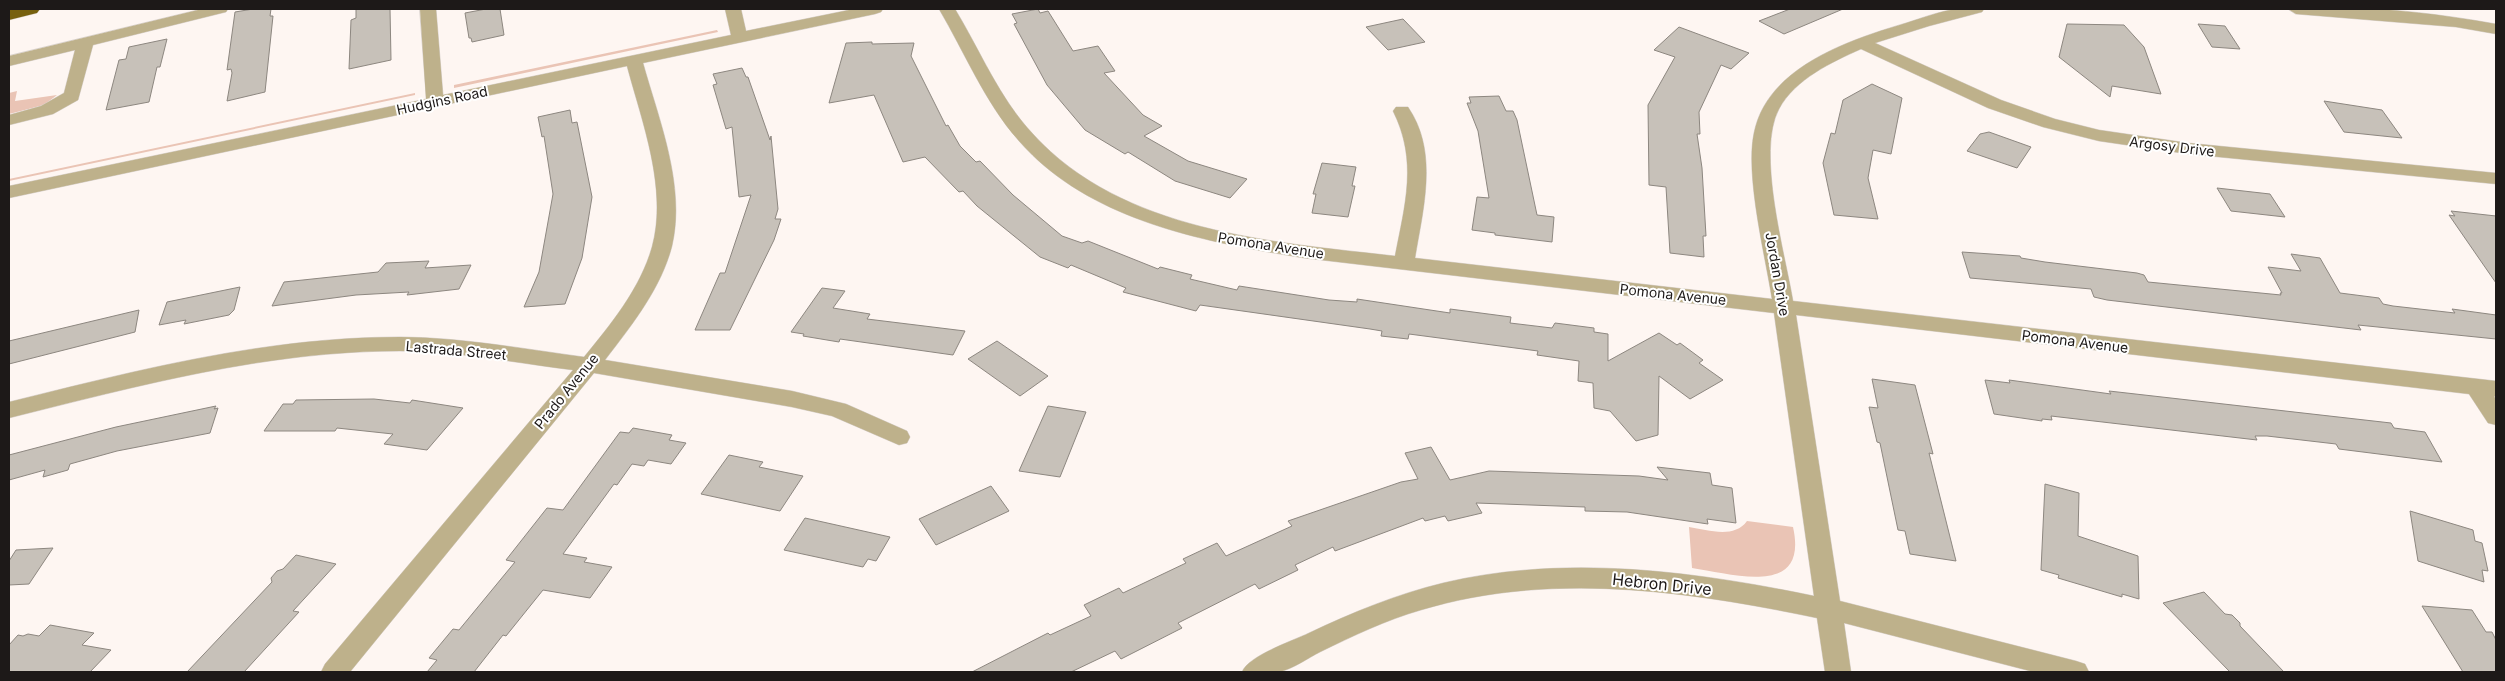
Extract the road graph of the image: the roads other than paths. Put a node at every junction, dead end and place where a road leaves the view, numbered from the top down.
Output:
1 (30, 9) edge
2 (220, 9) edge
3 (428, 9) edge
4 (733, 9) edge
5 (875, 9) edge
6 (947, 9) edge
7 (1976, 9) edge
8 (2296, 9) edge
9 (9, 14) edge
10 (2496, 29) edge
11 (740, 38) junction
12 (85, 43) junction
13 (1864, 44) junction
14 (634, 60) junction
15 (9, 62) edge
16 (435, 102) junction
17 (1402, 111) dead end
18 (9, 120) edge
19 (2496, 179) edge
20 (9, 192) edge
21 (1404, 263) junction
22 (1784, 306) junction
23 (588, 365) junction
24 (2486, 388) edge
25 (9, 410) edge
26 (2496, 417) edge
27 (899, 437) dead end
28 (1829, 610) junction
29 (334, 672) edge
30 (1255, 672) edge
31 (1838, 672) edge
32 (2076, 672) edge

1 - 9 highway
2 - 12 street
3 - 16 street
4 - 11 street
5 - 11 street, Hudgins Road
6 - 21 street, Pomona Avenue
7 - 13 street, Jordan Drive
8 - 10 street
11 - 14 street, Hudgins Road
12 - 15 street
12 - 18 street
13 - 19 street, Argosy Drive
13 - 22 street, Jordan Drive
14 - 16 street, Hudgins Road
14 - 23 street, Prado Avenue
16 - 20 street, Hudgins Road
17 - 21 street
21 - 22 street, Pomona Avenue
22 - 24 street, Pomona Avenue
22 - 28 street, Jordan Drive
23 - 25 street, Lastrada Street
23 - 27 street, Lastrada Street
23 - 29 street, Prado Avenue
24 - 26 street
28 - 30 street, Hebron Drive
28 - 31 street, Jordan Drive
28 - 32 street, Hebron Drive

